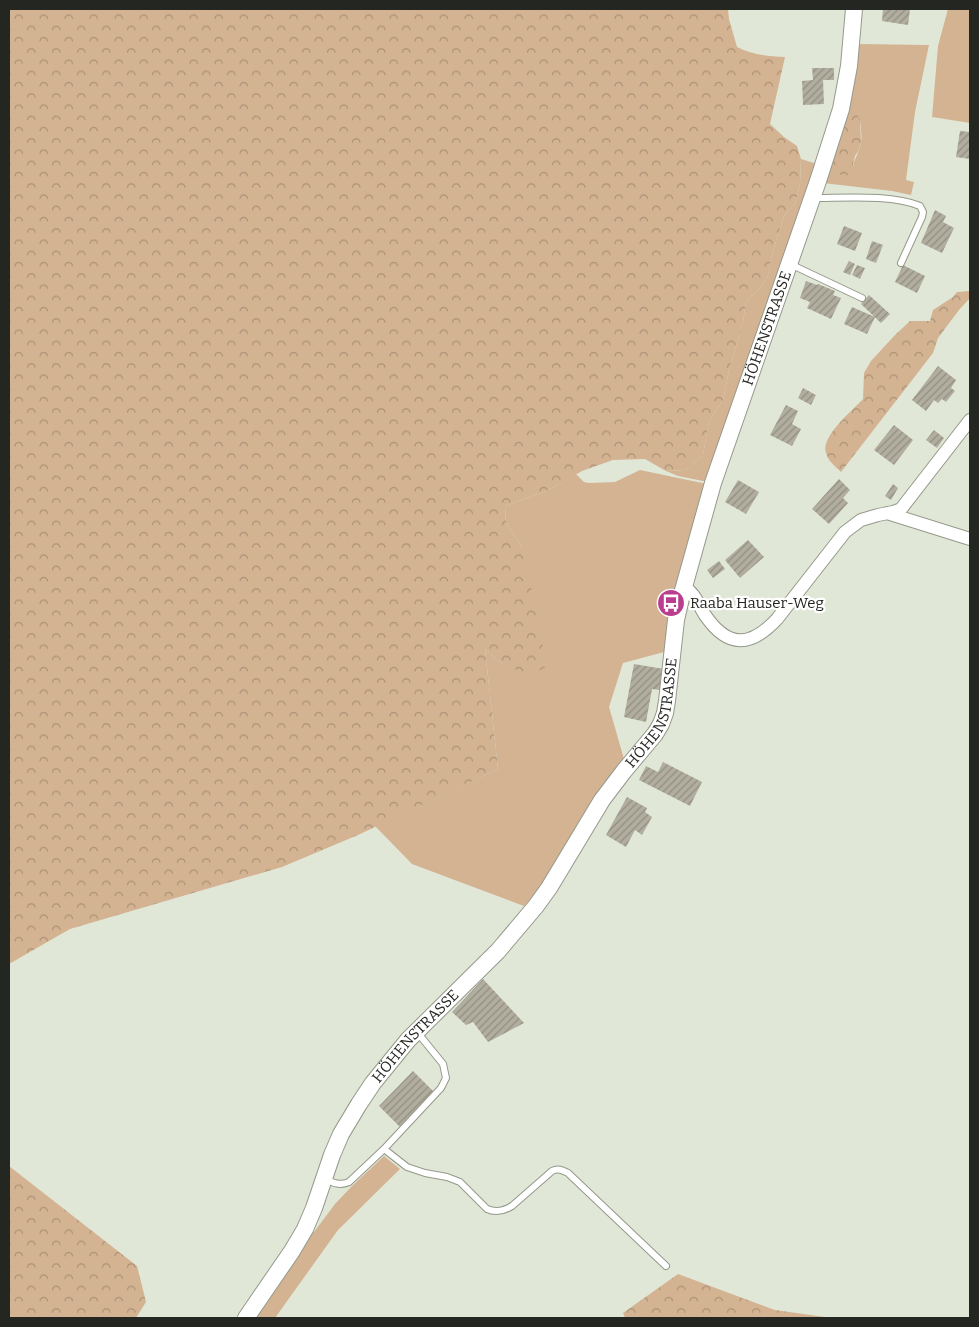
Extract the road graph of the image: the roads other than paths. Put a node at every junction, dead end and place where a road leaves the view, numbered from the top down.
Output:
1 (854, 9) edge
2 (812, 198) junction
3 (900, 263) dead end
4 (790, 264) junction
5 (862, 298) dead end
6 (970, 420) edge
7 (887, 513) junction
8 (970, 539) edge
9 (684, 587) junction
10 (417, 1032) junction
11 (384, 1149) junction
12 (324, 1179) junction
13 (666, 1266) dead end
14 (246, 1318) edge

1 - 2 street, HÖHENSTRASSE
2 - 3 lane
2 - 4 street, HÖHENSTRASSE
4 - 5 lane
4 - 9 street, HÖHENSTRASSE
6 - 7 street
7 - 8 street
7 - 9 street
9 - 10 street, HÖHENSTRASSE
10 - 11 lane
10 - 12 street, HÖHENSTRASSE
11 - 12 lane
11 - 13 lane
12 - 14 street, HÖHENSTRASSE

